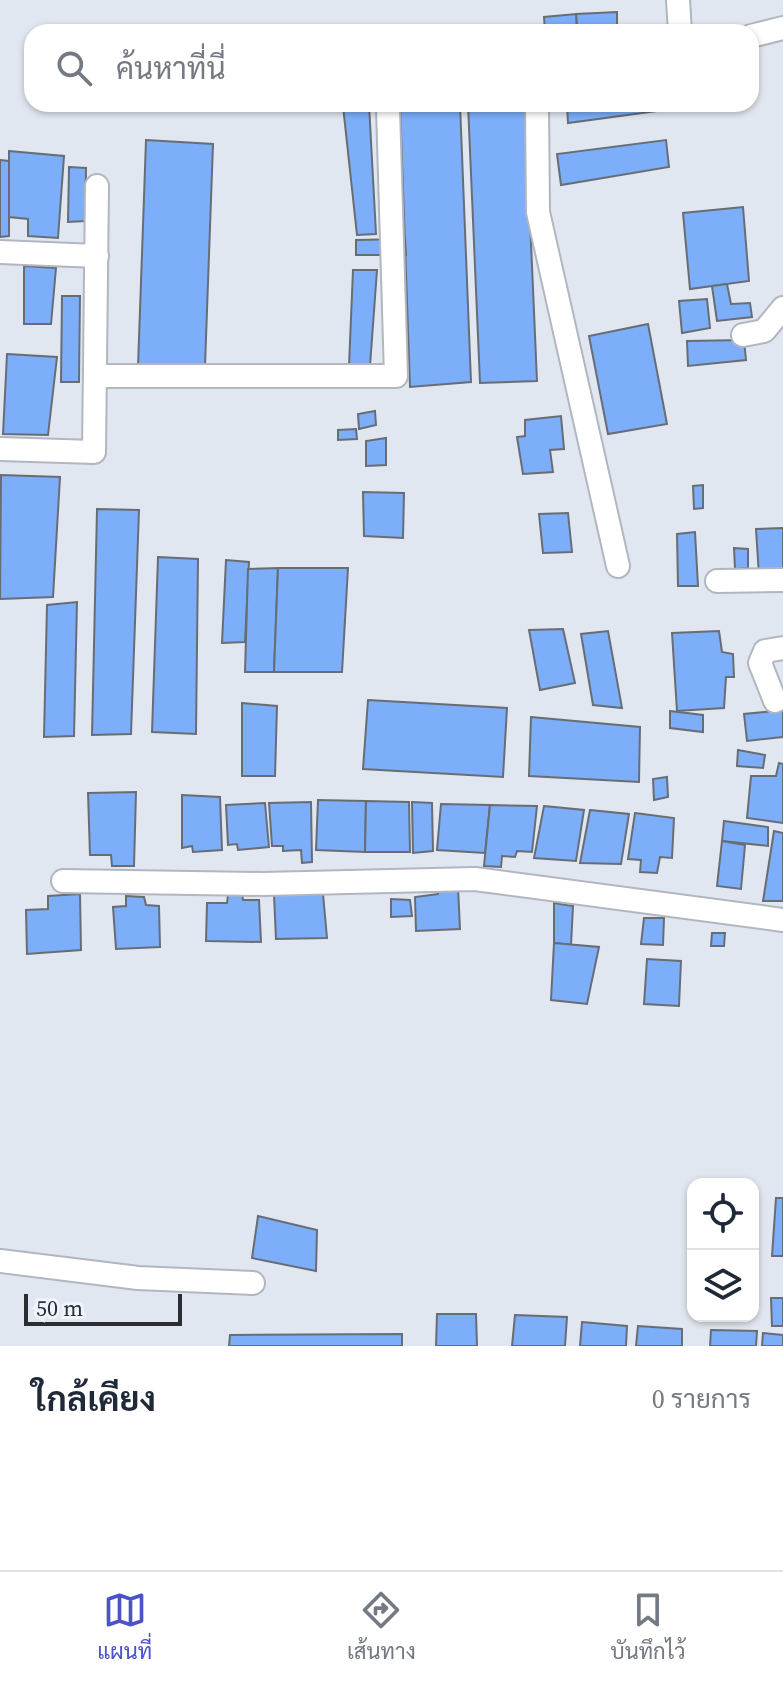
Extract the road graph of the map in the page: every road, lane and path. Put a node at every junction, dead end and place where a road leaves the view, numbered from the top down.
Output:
1 (678, 0) edge
2 (680, 24) edge
3 (783, 28) edge
4 (759, 34) edge
5 (388, 112) edge
6 (537, 112) edge
7 (97, 186) dead end
8 (0, 252) edge
9 (97, 256) junction
10 (783, 308) edge
11 (743, 335) dead end
12 (95, 376) junction
13 (0, 449) edge
14 (618, 566) dead end
15 (783, 580) edge
16 (717, 581) dead end
17 (783, 648) edge
18 (775, 701) dead end
19 (63, 881) dead end
20 (783, 920) edge
21 (0, 1261) edge
22 (253, 1283) dead end

1 - 2 street
3 - 4 street
5 - 12 street
6 - 14 street
7 - 9 street
8 - 9 street
9 - 12 street
10 - 11 street
12 - 13 street
15 - 16 street
17 - 18 street
19 - 20 street
21 - 22 street

